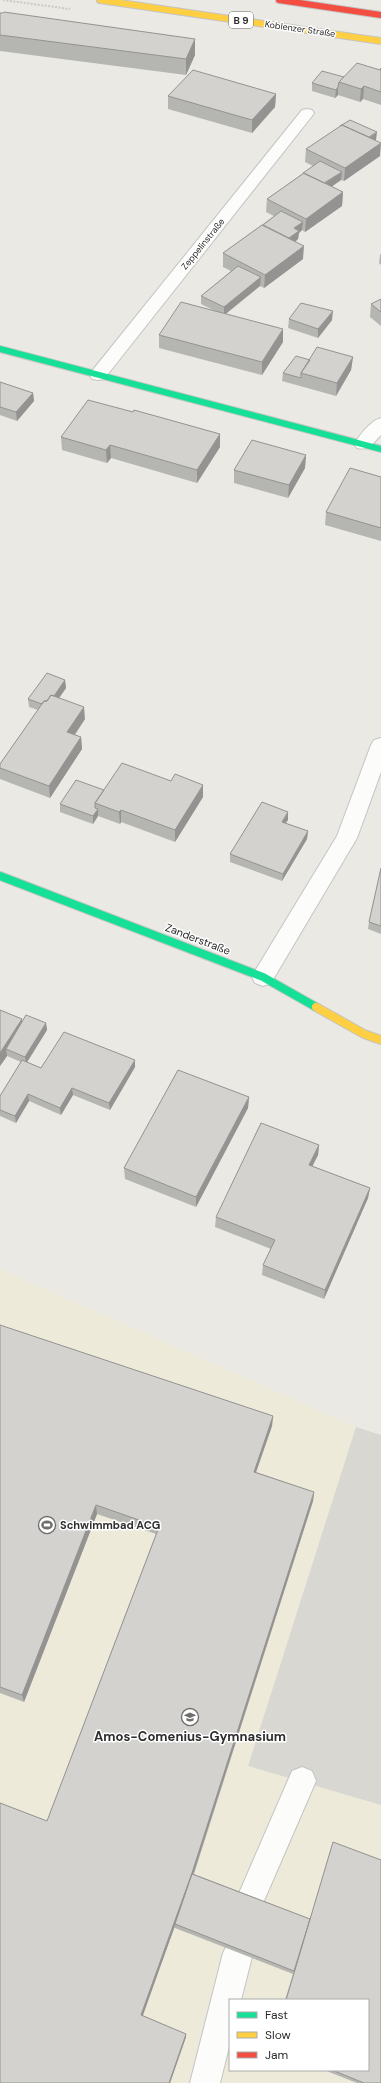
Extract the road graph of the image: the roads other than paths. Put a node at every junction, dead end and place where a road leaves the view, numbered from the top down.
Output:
1 (100, 0) edge
2 (278, 0) edge
3 (381, 15) edge
4 (381, 41) edge
5 (307, 113) dead end
6 (0, 349) edge
7 (98, 375) junction
8 (381, 424) edge
9 (363, 444) junction
10 (381, 449) edge
11 (381, 745) edge
12 (0, 876) edge
13 (263, 977) junction
14 (381, 1040) edge
15 (302, 1781) dead end
16 (250, 1900) edge
17 (238, 1953) edge
18 (205, 2083) edge

1 - 4 street, Koblenzer Straße / B 9
2 - 3 street
5 - 7 lane, Zeppelinstraße
6 - 7 street
7 - 9 street
8 - 9 lane
9 - 10 street
11 - 13 lane
12 - 13 street, Zanderstraße
13 - 14 street, Zanderstraße
15 - 16 lane
17 - 18 lane

